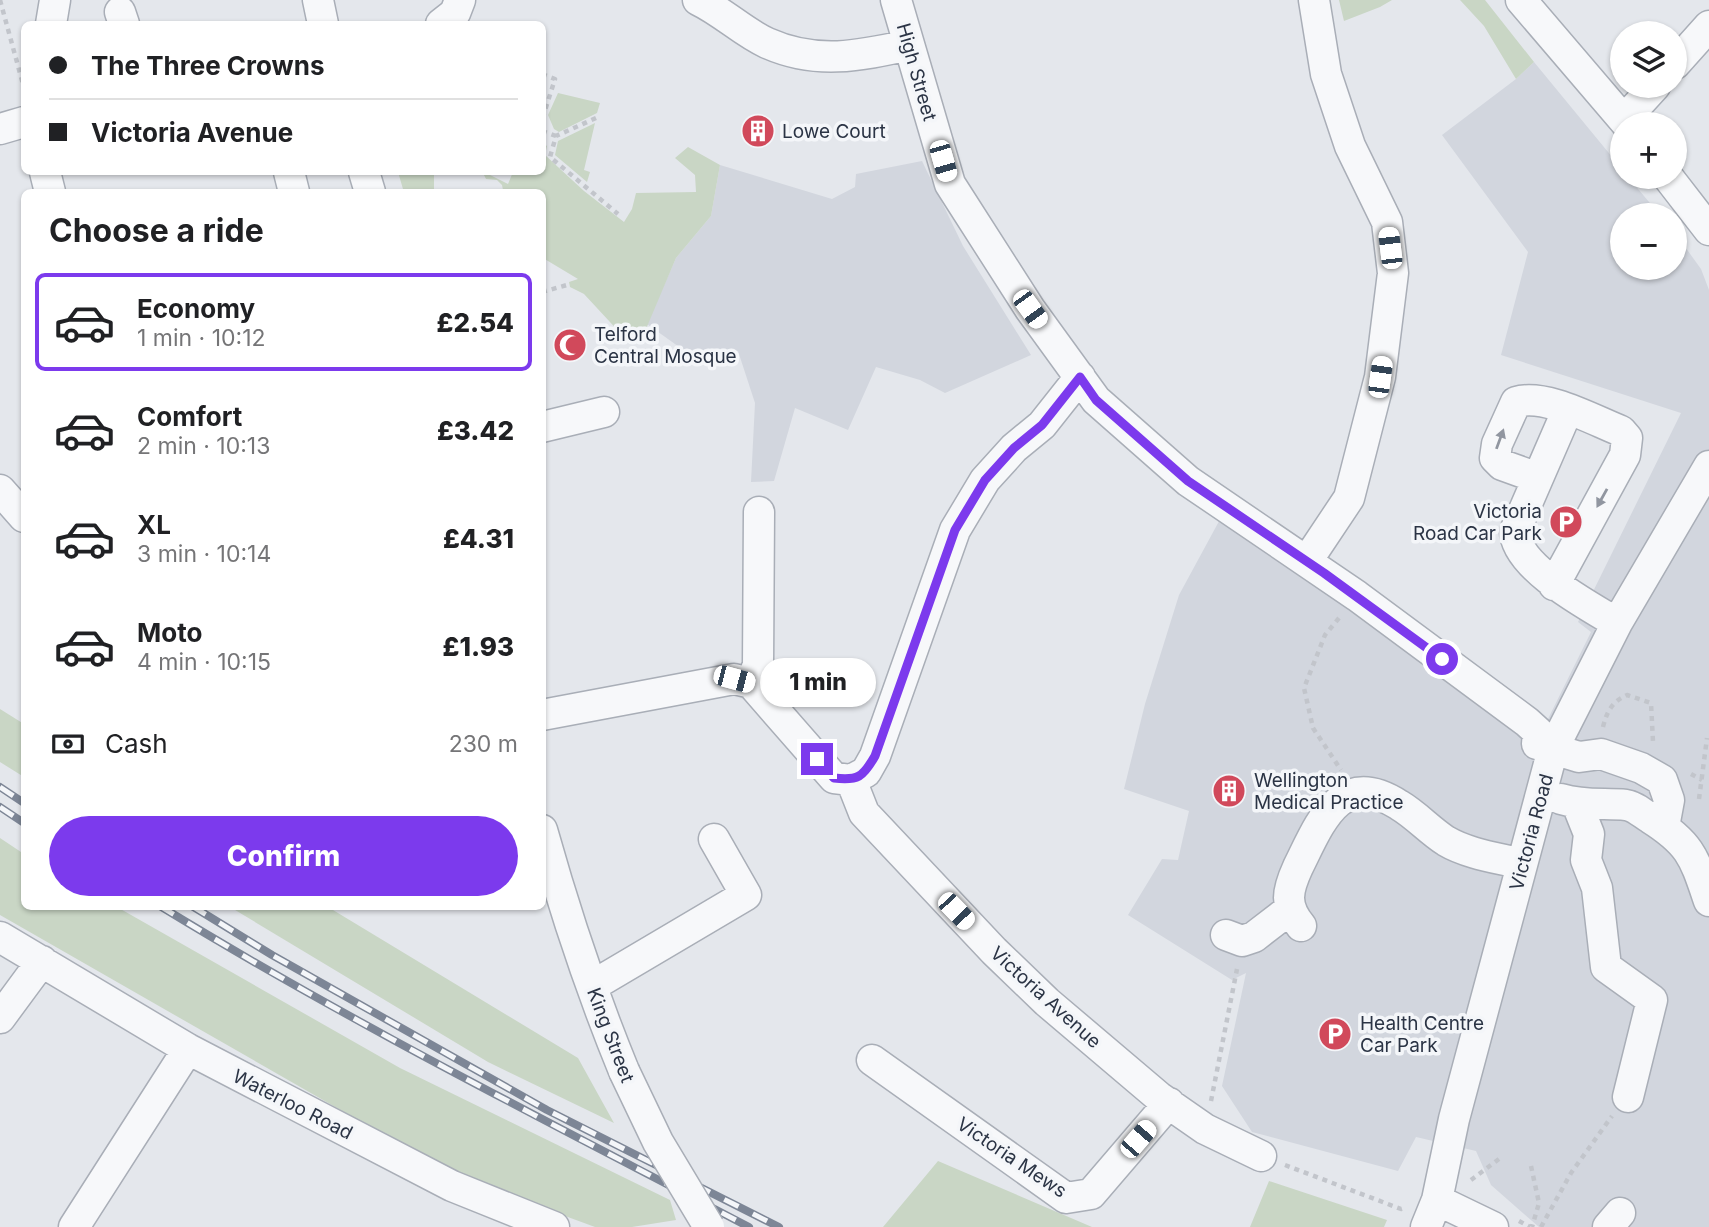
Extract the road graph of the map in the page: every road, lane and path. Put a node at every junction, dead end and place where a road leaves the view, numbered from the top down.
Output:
1 (1, 0) edge
2 (55, 0) edge
3 (318, 0) edge
4 (460, 0) edge
5 (698, 0) edge
6 (896, 0) edge
7 (1314, 0) edge
8 (1521, 0) edge
9 (52, 21) edge
10 (322, 21) edge
11 (444, 21) edge
12 (1709, 26) edge
13 (909, 45) junction
14 (1687, 51) edge
15 (546, 76) edge
16 (21, 77) edge
17 (1645, 98) edge
18 (546, 107) edge
19 (1616, 112) edge
20 (1633, 112) edge
21 (596, 118) dead end
22 (21, 123) edge
23 (0, 129) edge
24 (546, 132) edge
25 (556, 136) junction
26 (1677, 189) edge
27 (618, 214) dead end
28 (1709, 230) edge
29 (566, 285) dead end
30 (546, 291) edge
31 (1080, 377) junction
32 (1567, 409) junction
33 (604, 412) dead end
34 (546, 426) edge
35 (1709, 466) edge
36 (1538, 478) junction
37 (0, 490) edge
38 (759, 512) dead end
39 (21, 514) edge
40 (1307, 561) junction
41 (1554, 585) junction
42 (1357, 596) junction
43 (1617, 623) junction
44 (751, 683) junction
45 (546, 714) edge
46 (1601, 734) dead end
47 (1553, 750) junction
48 (1653, 753) dead end
49 (1683, 769) dead end
50 (852, 780) junction
51 (1702, 780) dead end
52 (1540, 793) junction
53 (1353, 794) junction
54 (1577, 804) junction
55 (1664, 827) junction
56 (714, 839) dead end
57 (546, 842) edge
58 (1522, 864) junction
59 (1709, 901) edge
60 (0, 937) edge
61 (1234, 938) joint
62 (43, 961) junction
63 (592, 986) junction
64 (0, 1018) edge
65 (188, 1049) junction
66 (872, 1060) dead end
67 (1628, 1097) joint
68 (1169, 1103) junction
69 (1205, 1129) junction
70 (1261, 1156) joint
71 (1503, 1156) dead end
72 (1531, 1166) dead end
73 (1467, 1182) dead end
74 (1432, 1213) edge
75 (1487, 1226) edge
76 (74, 1227) edge
77 (554, 1227) edge
78 (709, 1227) edge
79 (1532, 1227) edge
80 (1541, 1227) edge

1 - 16 path
2 - 9 street
3 - 10 street
4 - 11 street
5 - 13 street
6 - 13 street, High Street
7 - 40 street
8 - 19 street
12 - 14 street
13 - 31 street, High Street
15 - 18 path
17 - 20 street
21 - 25 path
22 - 23 street
24 - 25 path
25 - 27 path
26 - 28 street
29 - 30 path
31 - 40 street, High Street
31 - 50 street
32 - 36 street
36 -> 32 street
32 -> 41 street
33 - 34 street
35 - 43 street, Victoria Road
36 - 41 street
37 - 39 street
38 - 44 street
40 - 42 street, High Street
41 - 43 street
42 - 47 street, High Street
42 - 53 path
43 - 47 street, Victoria Road
44 - 45 street
44 - 50 street
46 - 48 path
47 - 52 street, Victoria Road
47 - 55 street
49 - 51 path
50 - 68 street, Victoria Avenue
52 - 54 street
52 - 58 street, Victoria Road
53 - 58 street
53 - 61 street
54 - 55 street
54 - 67 street
55 - 59 street
56 - 63 street
57 - 63 street, King Street
58 - 74 street, Victoria Road
60 - 62 street, Waterloo Road
61 - 69 path
62 - 64 street
62 - 65 street, Waterloo Road
63 - 78 street, King Street, bridge
65 - 76 street
65 - 77 street, Waterloo Road
66 - 68 street, Victoria Mews
67 - 80 path
68 - 69 street, Victoria Avenue
69 - 70 street, Victoria Avenue
70 - 74 path
71 - 73 path
72 - 79 path
74 - 75 street

